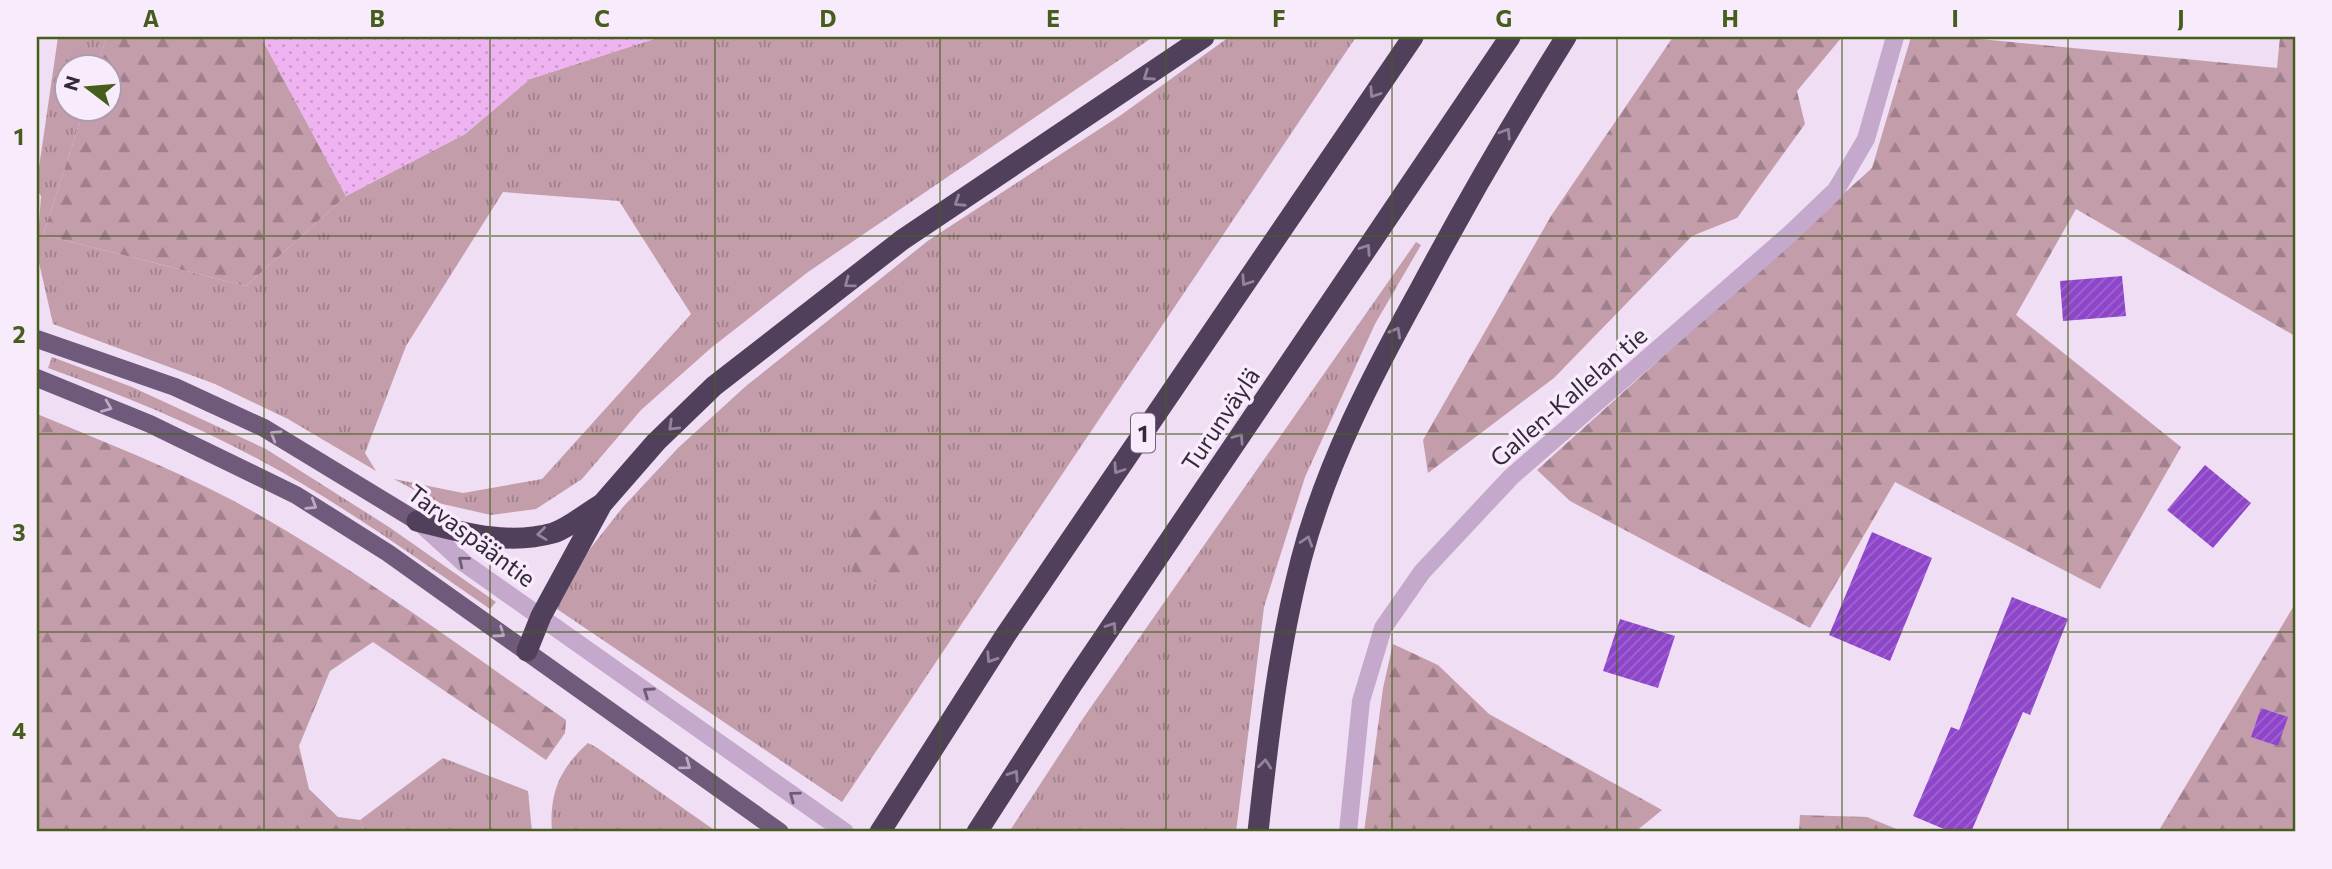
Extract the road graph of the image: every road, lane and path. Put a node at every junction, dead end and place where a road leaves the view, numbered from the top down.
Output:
1 (1204, 37) edge
2 (1413, 37) edge
3 (1510, 37) edge
4 (1566, 37) edge
5 (1895, 37) edge
6 (37, 339) edge
7 (40, 380) edge
8 (602, 504) junction
9 (417, 521) junction
10 (541, 616) junction
11 (527, 652) junction
12 (780, 832) edge
13 (845, 832) edge
14 (880, 832) edge
15 (977, 832) edge
16 (1258, 832) edge
17 (1348, 832) edge

1 -> 8 highway
2 -> 14 highway, 1
15 -> 3 highway, Turunväylä
16 -> 4 highway
5 - 17 street, Gallen-Kallelan tie
9 -> 6 main road, Tarvaspääntie
7 -> 11 main road
8 -> 9 highway
8 - 10 highway
10 -> 9 street, Tarvaspääntie
10 - 11 highway
13 -> 10 street, Tarvaspääntie
11 -> 12 main road

